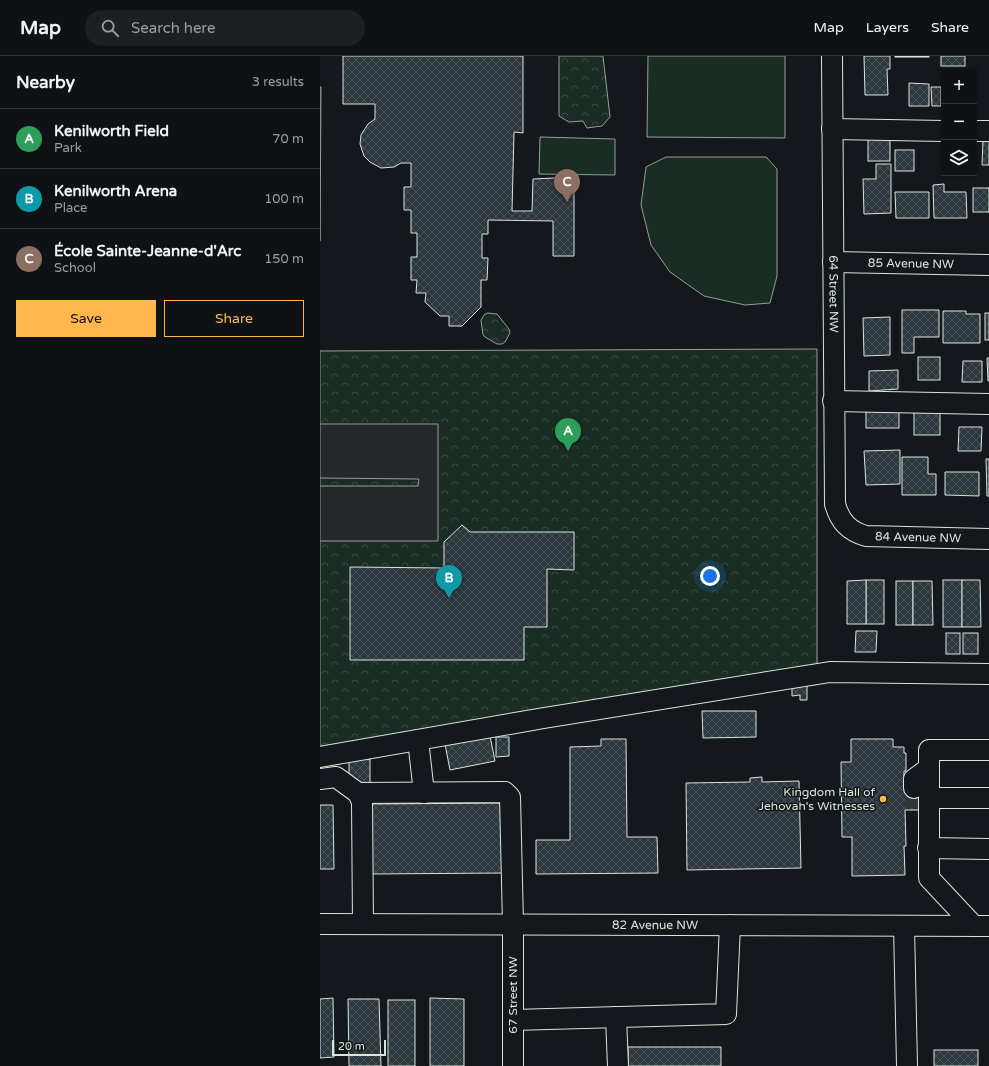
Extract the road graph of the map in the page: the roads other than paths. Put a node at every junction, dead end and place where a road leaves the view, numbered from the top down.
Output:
1 (832, 56) edge
2 (832, 129) junction
3 (941, 130) edge
4 (977, 131) edge
5 (989, 131) edge
6 (833, 262) junction
7 (989, 265) edge
8 (833, 401) junction
9 (989, 404) edge
10 (848, 528) joint
11 (989, 539) edge
12 (989, 674) edge
13 (418, 740) junction
14 (989, 750) edge
15 (320, 756) edge
16 (320, 779) edge
17 (424, 792) junction
18 (358, 793) junction
19 (919, 798) junction
20 (989, 798) edge
21 (928, 848) junction
22 (989, 849) edge
23 (320, 924) edge
24 (363, 924) junction
25 (513, 924) junction
26 (730, 925) junction
27 (904, 926) junction
28 (982, 926) edge
29 (616, 1017) junction
30 (513, 1020) junction
31 (513, 1066) edge
32 (618, 1066) edge
33 (907, 1066) edge

1 - 2 street, 64 Street NW
2 - 3 street
2 - 6 street, 64 Street NW
4 - 5 street
6 - 7 street, 85 Avenue NW
6 - 8 street, 64 Street NW
8 - 9 street
8 - 10 street, 64 Street NW
10 - 11 street, 84 Avenue NW
12 - 13 street
13 - 15 street
13 - 17 street
14 - 19 street
16 - 18 street
17 - 18 street, 67 Street NW
17 - 25 street, 67 Street NW
18 - 24 street
19 - 20 street
19 - 21 street
21 - 22 street
21 - 28 street
23 - 24 street, 82 Avenue NW
24 - 25 street, 82 Avenue NW
25 - 26 street, 82 Avenue NW
25 - 30 street, 67 Street NW
26 - 27 street, 82 Avenue NW
26 - 29 street
27 - 28 street, 82 Avenue NW
27 - 33 street
29 - 30 street
29 - 32 street
30 - 31 street, 67 Street NW

